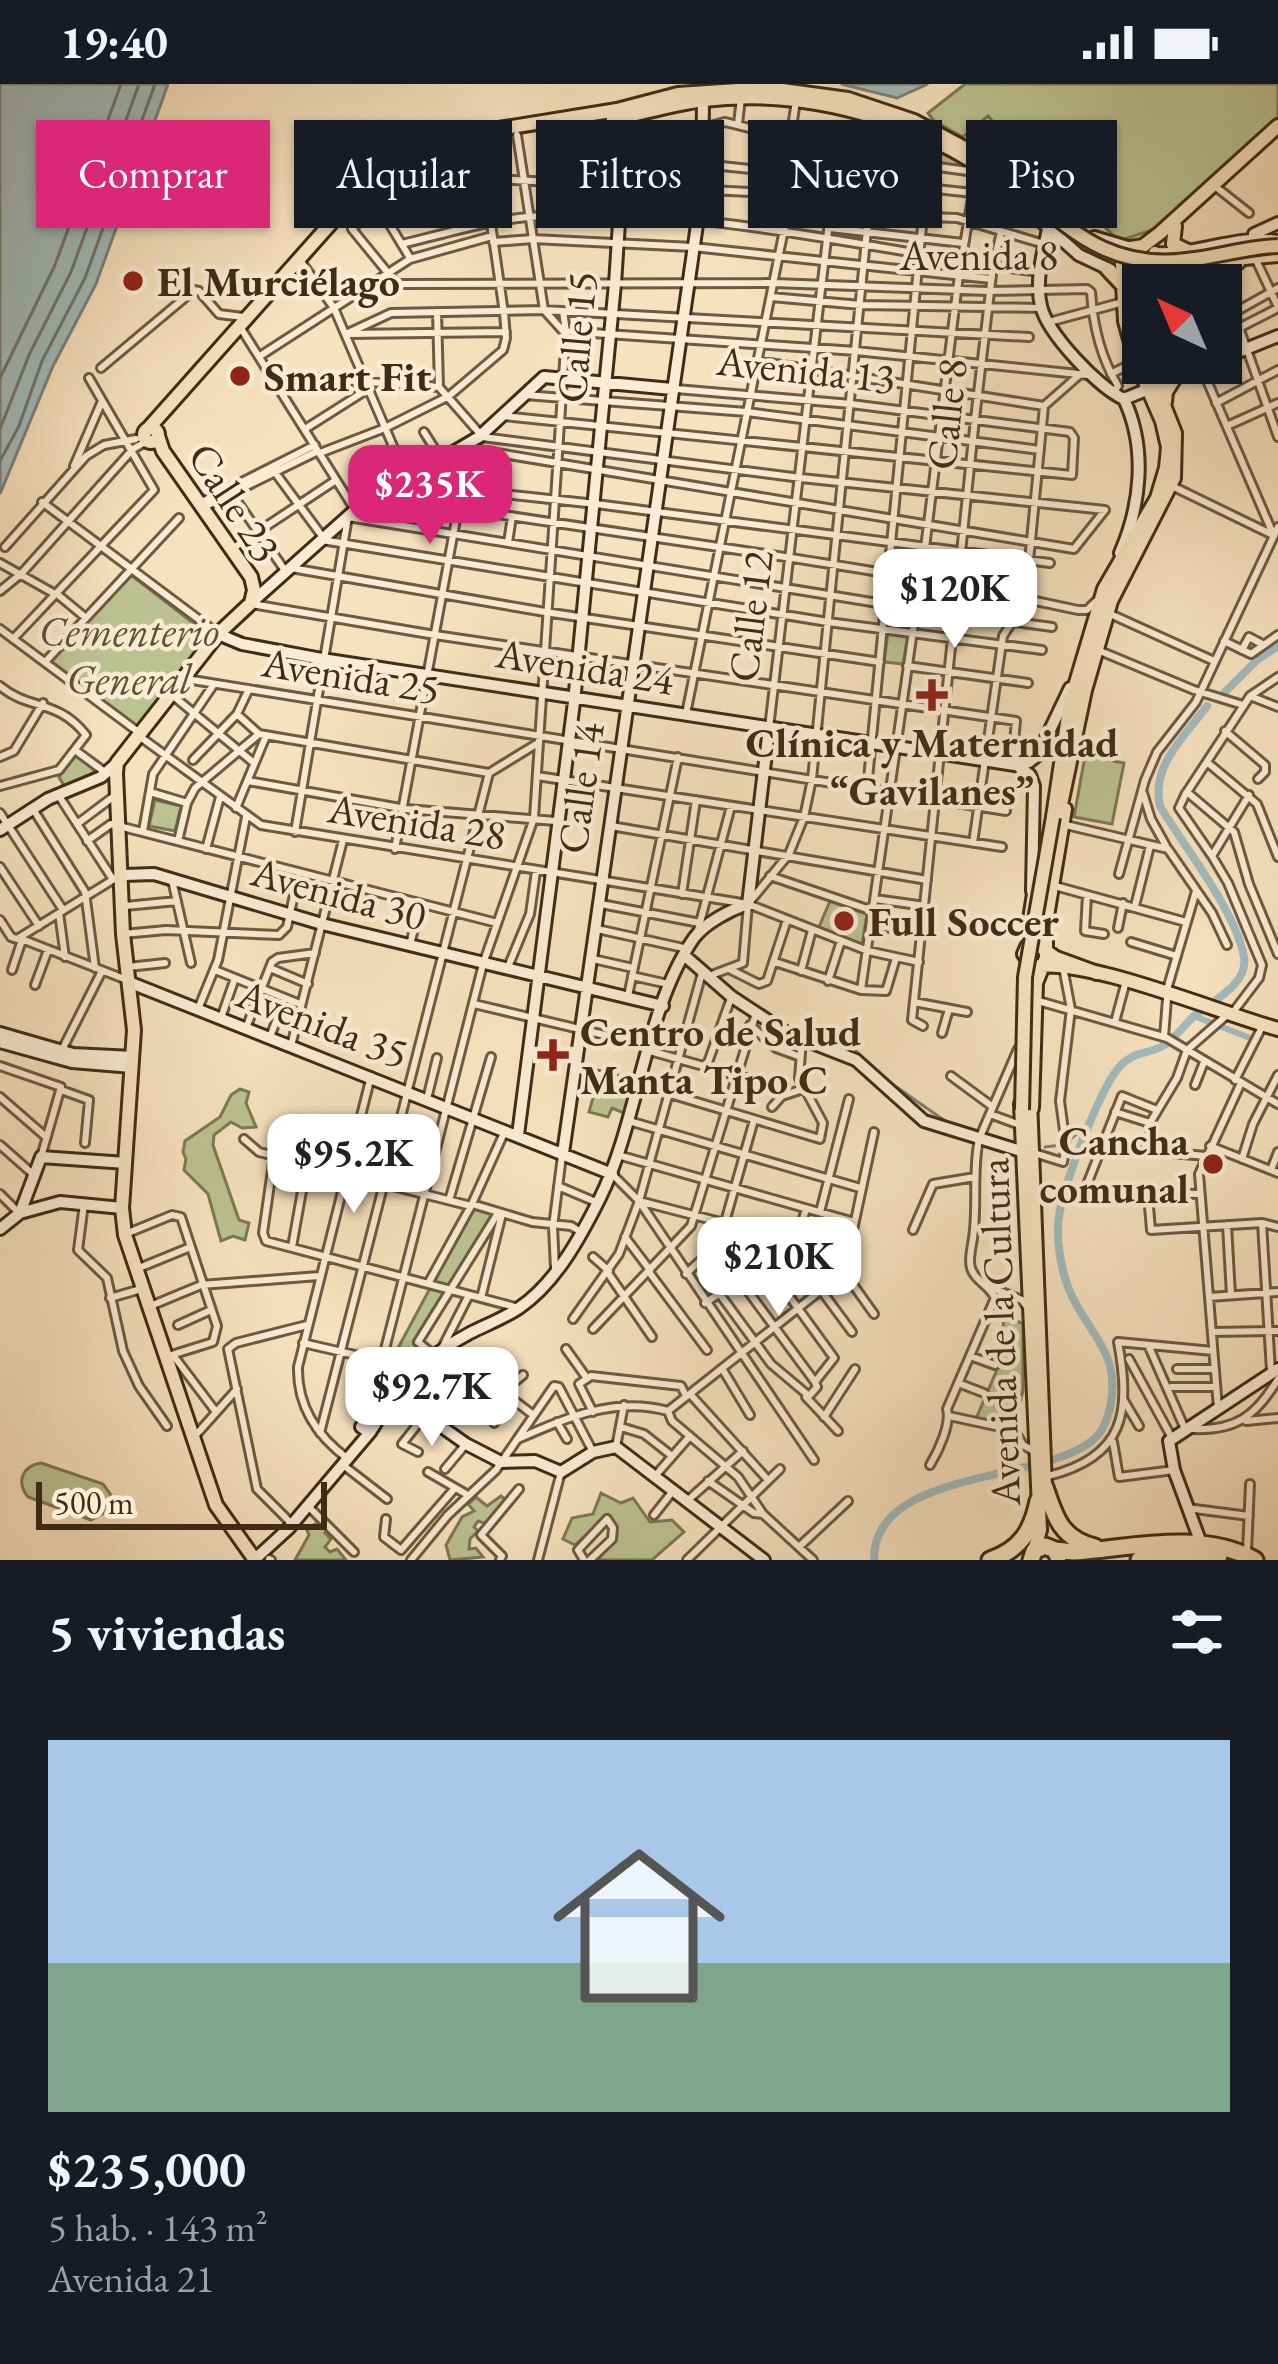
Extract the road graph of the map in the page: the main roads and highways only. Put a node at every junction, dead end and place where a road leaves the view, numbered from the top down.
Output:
1 (729, 88) junction
2 (626, 116) junction
3 (512, 128) edge
4 (1278, 130) edge
5 (512, 136) edge
6 (966, 148) edge
7 (966, 163) edge
8 (1175, 226) junction
9 (327, 228) edge
10 (333, 228) edge
11 (1059, 228) edge
12 (1066, 228) edge
13 (1277, 248) edge
14 (1143, 249) junction
15 (1190, 252) road end
16 (1220, 258) junction
17 (1124, 264) edge
18 (1156, 264) edge
19 (1107, 269) road end
20 (1122, 292) edge
21 (244, 324) junction
22 (1152, 384) edge
23 (1171, 384) edge
24 (1153, 387) junction
25 (1165, 404) junction
26 (145, 438) junction
27 (1136, 542) junction
28 (251, 577) junction
29 (266, 590) road end
30 (248, 602) junction
31 (1092, 644) junction
32 (1053, 797) junction
33 (1058, 819) junction
34 (1046, 922) junction
35 (1024, 952) junction
36 (1044, 958) junction
37 (1065, 965) junction
38 (1035, 999) junction
39 (1271, 1027) edge
40 (1028, 1106) junction
41 (1029, 1152) junction
42 (1037, 1451) junction
43 (1042, 1482) junction
44 (1104, 1549) junction
45 (1203, 1552) edge
46 (1055, 1553) edge
47 (1032, 1555) edge
48 (259, 1558) edge
49 (1245, 1558) edge
50 (993, 1560) edge
51 (1139, 1560) edge

1 - 2 main road
1 - 3 main road
1 - 6 main road
2 - 5 main road
2 - 7 main road
4 - 8 main road
4 - 14 main road
8 - 14 main road
8 - 15 main road
9 - 21 main road
10 - 21 main road
11 - 16 main road, bridge
12 - 16 main road, bridge
13 - 16 main road, bridge
13 - 16 main road, bridge
14 - 17 main road
14 - 18 main road
19 - 20 main road
21 - 26 main road
22 - 24 main road, Avenida de la Cultura
23 - 25 main road
24 - 25 main road, Avenida de la Cultura
24 - 27 main road, Avenida de la Cultura
25 - 27 main road, Avenida de la Cultura
26 - 28 main road, Calle 23
26 - 30 main road, Calle 23
27 - 31 main road, Avenida de la Cultura
27 - 31 main road, Avenida de la Cultura
28 - 29 main road
28 - 30 main road, Calle 23
30 - 48 main road
31 - 32 main road, Avenida de la Cultura
31 - 33 main road, Avenida de la Cultura
32 - 33 main road, Avenida de la Cultura
32 - 35 main road, Avenida de la Cultura
33 - 34 main road, Avenida de la Cultura
33 - 40 main road, Avenida de la Cultura, bridge
34 - 36 main road, Avenida de la Cultura
34 - 37 main road
35 - 36 main road
35 - 40 main road, Avenida de la Cultura
36 - 37 main road
36 - 38 main road, Avenida de la Cultura
37 - 38 main road
37 - 39 main road
38 - 40 main road, Avenida de la Cultura
40 - 41 main road, Avenida de la Cultura
40 - 41 main road, Avenida de la Cultura
41 - 42 main road, Avenida de la Cultura
41 - 42 main road, Avenida de la Cultura
42 - 43 main road, Avenida de la Cultura
43 - 44 highway
43 - 46 main road, Avenida de la Cultura
43 - 47 main road, Avenida de la Cultura
43 - 50 highway
44 - 45 highway
44 - 46 highway
45 - 49 highway
45 - 51 highway
46 - 47 highway
47 - 50 highway

